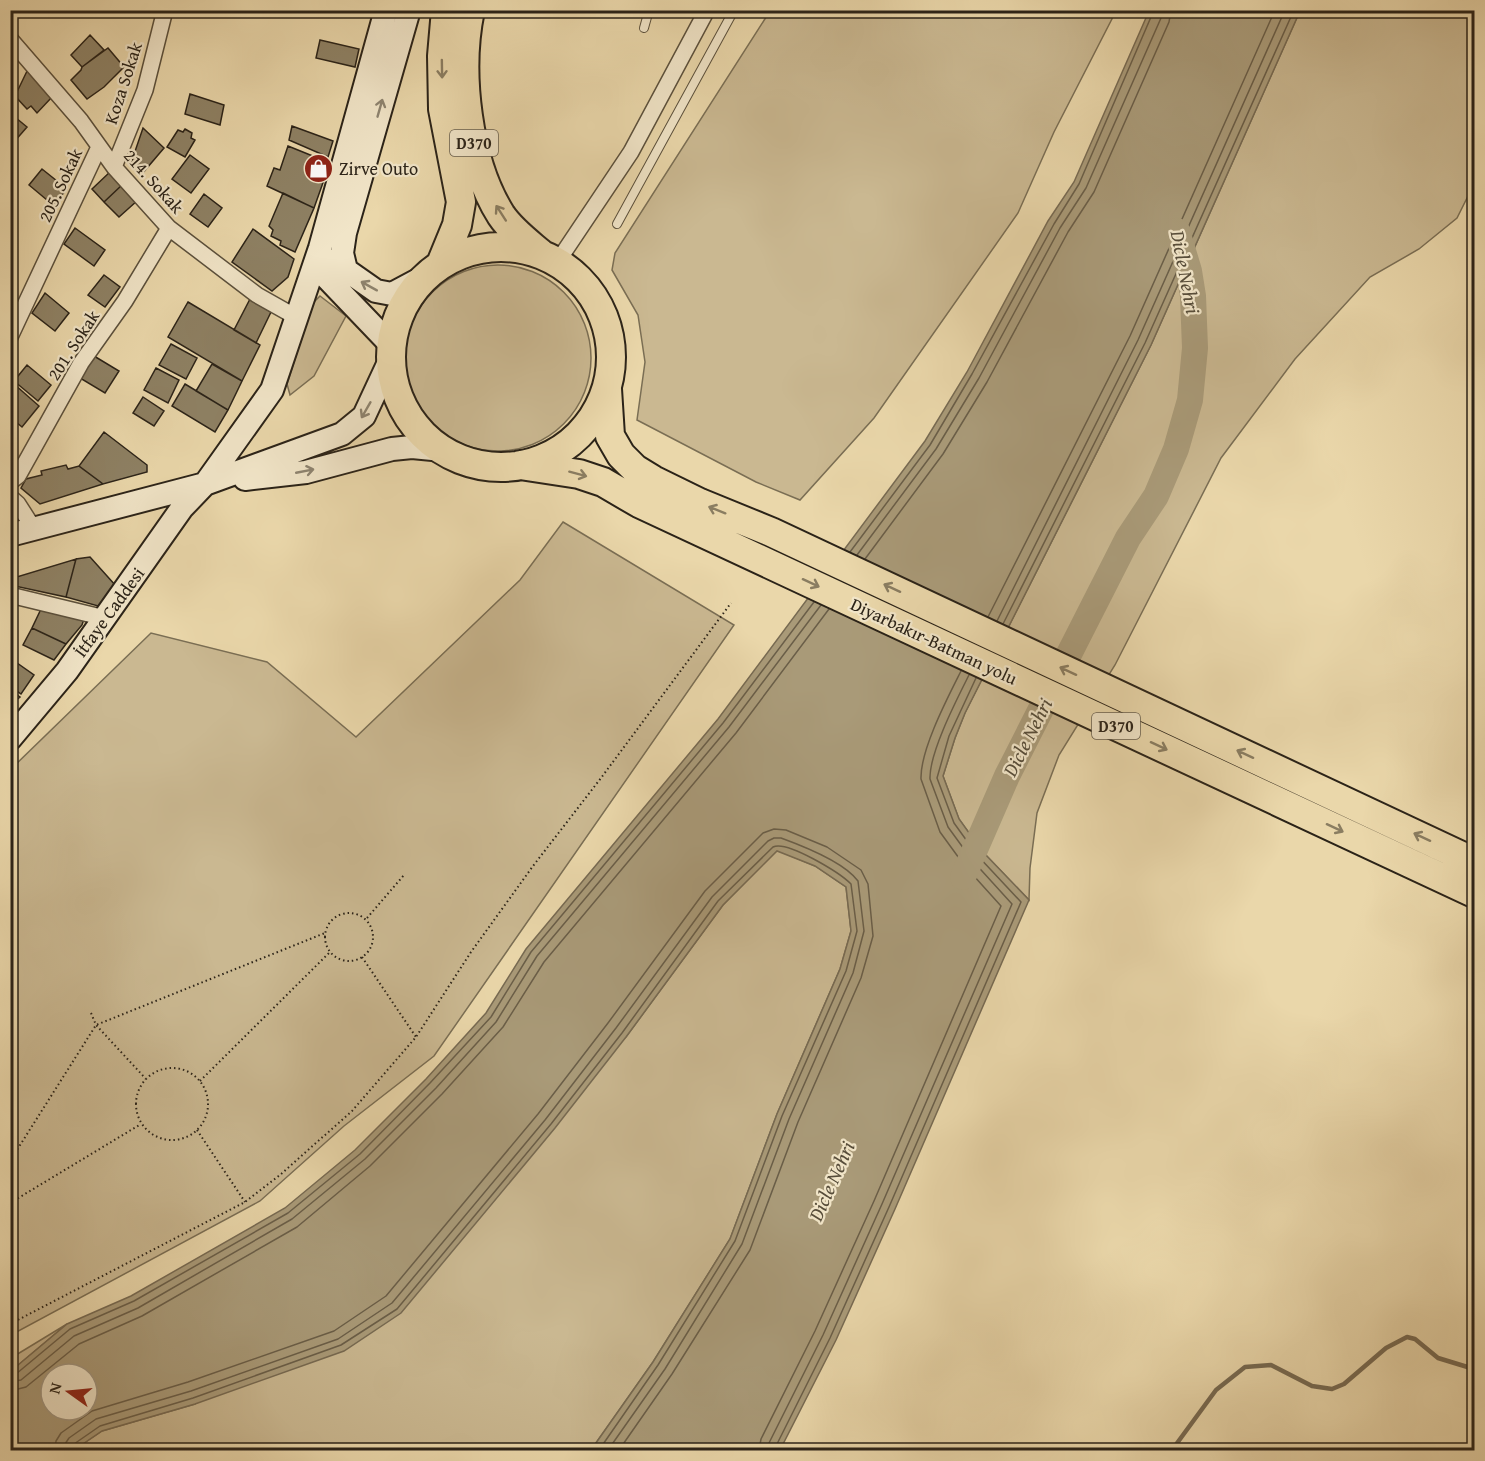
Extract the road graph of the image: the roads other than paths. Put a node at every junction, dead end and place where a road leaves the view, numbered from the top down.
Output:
1 (165, 10) edge
2 (386, 10) edge
3 (409, 10) edge
4 (446, 10) edge
5 (470, 10) edge
6 (649, 10) edge
7 (707, 10) edge
8 (734, 10) edge
9 (644, 28) dead end
10 (11, 39) edge
11 (99, 147) junction
12 (114, 167) junction
13 (617, 224) dead end
14 (169, 228) junction
15 (320, 248) junction
16 (550, 258) junction
17 (431, 271) junction
18 (296, 317) junction
19 (10, 337) edge
20 (391, 351) junction
21 (607, 389) junction
22 (443, 450) junction
23 (520, 465) junction
24 (10, 482) edge
25 (205, 484) junction
26 (10, 497) edge
27 (34, 529) junction
28 (10, 536) edge
29 (10, 595) edge
30 (105, 618) junction
31 (10, 739) edge
32 (1474, 861) edge
33 (1474, 893) edge

1 - 12 street, Koza Sokak
2 - 15 street, İtfaye Caddesi
17 -> 3 street
4 -> 17 highway, D370
16 -> 5 highway, D370
6 - 9 lane
7 - 16 street
8 - 13 lane
10 - 11 street, 214. Sokak
11 - 12 street, 214. Sokak
11 - 19 street, 205. Sokak
12 - 14 street, 214. Sokak
14 - 18 street, 214. Sokak
14 - 24 street, 201. Sokak
15 - 18 street, İtfaye Caddesi
15 - 20 street
16 - 17 highway
16 - 21 highway
17 - 20 highway
18 - 25 street, İtfaye Caddesi
20 - 22 highway
20 -> 25 street
21 - 23 highway
32 -> 21 highway, Diyarbakır-Batman yolu / D370
22 - 23 highway
25 -> 22 street
23 -> 33 highway, Diyarbakır-Batman yolu / D370
25 - 27 street
25 - 30 street, İtfaye Caddesi
26 - 27 street
27 - 28 street
29 - 30 street
30 - 31 street, İtfaye Caddesi

